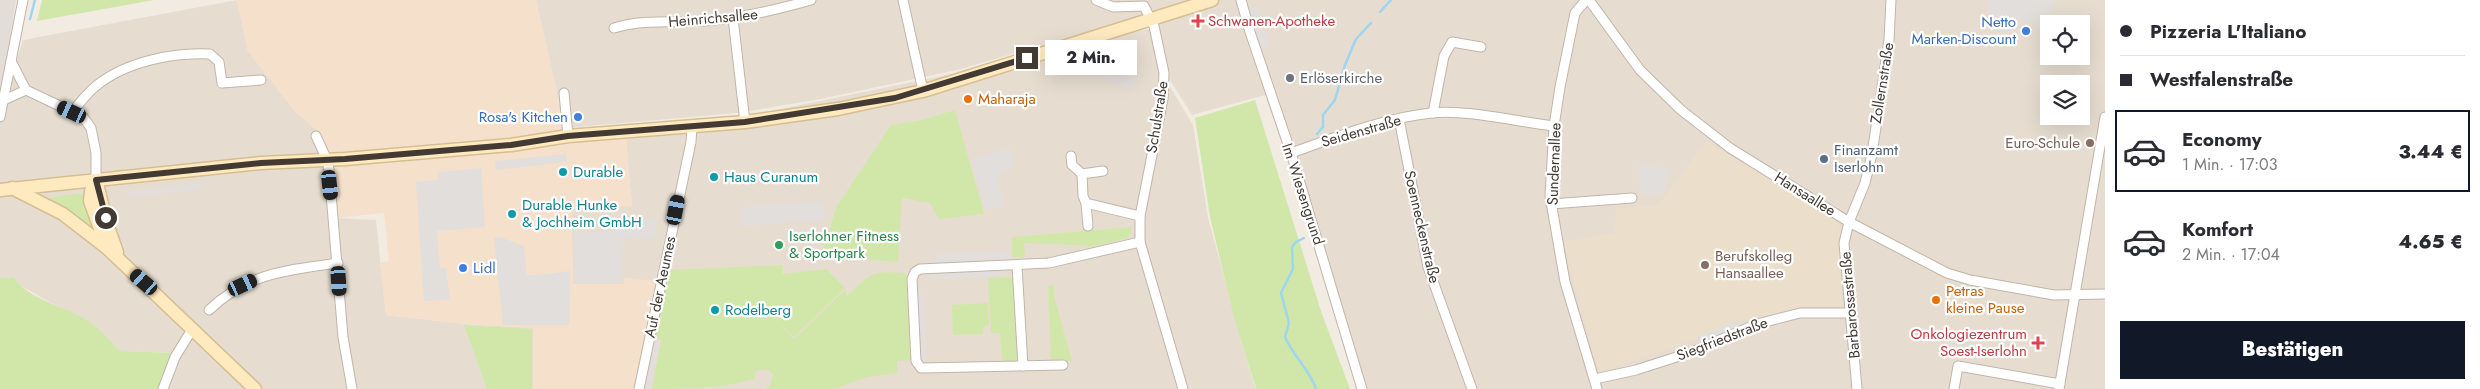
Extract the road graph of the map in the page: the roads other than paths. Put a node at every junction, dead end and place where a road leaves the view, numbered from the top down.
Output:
1 (23, 0) edge
2 (811, 0) edge
3 (903, 0) edge
4 (1096, 0) edge
5 (1212, 0) edge
6 (1241, 0) edge
7 (1588, 0) edge
8 (1891, 0) edge
9 (733, 18) junction
10 (1151, 19) junction
11 (614, 28) dead end
12 (1481, 47) dead end
13 (12, 61) junction
14 (261, 80) dead end
15 (26, 90) junction
16 (923, 91) junction
17 (564, 93) dead end
18 (4, 100) junction
19 (72, 112) junction
20 (1432, 113) junction
21 (0, 117) edge
22 (2105, 117) edge
23 (1399, 119) junction
24 (745, 122) junction
25 (1554, 126) junction
26 (692, 127) junction
27 (316, 136) dead end
28 (568, 136) junction
29 (1291, 153) junction
30 (1071, 156) dead end
31 (327, 160) junction
32 (1103, 171) dead end
33 (1082, 174) junction
34 (96, 180) junction
35 (6, 189) edge
36 (1632, 198) dead end
37 (1086, 203) junction
38 (1550, 204) junction
39 (1140, 216) junction
40 (1849, 222) junction
41 (1088, 226) dead end
42 (1140, 242) junction
43 (107, 248) junction
44 (338, 263) junction
45 (127, 266) junction
46 (1017, 266) junction
47 (2075, 294) junction
48 (2105, 294) edge
49 (209, 310) dead end
50 (1850, 313) junction
51 (193, 328) junction
52 (1023, 366) junction
53 (1063, 366) dead end
54 (1596, 379) junction
55 (2060, 387) edge
56 (163, 389) edge
57 (254, 389) edge
58 (352, 389) edge
59 (639, 389) edge
60 (1183, 389) edge
61 (1362, 389) edge
62 (1472, 389) edge
63 (1598, 389) edge
64 (1857, 389) edge
65 (1954, 389) edge

1 - 13 street
2 - 9 street, Heinrichsallee
3 - 16 street
4 - 10 street
5 - 10 main road
6 - 29 street, Im Wiesengrund
7 - 25 street, Sundernallee
7 - 40 street, Hansaallee
8 - 40 street, Zollernstraße
9 - 11 street, Heinrichsallee
9 - 24 street
10 - 16 main road
10 - 39 street, Schulstraße
12 - 20 street
13 - 15 street
13 - 18 street
14 - 19 street
15 - 18 street
15 - 19 street
16 - 24 main road
17 - 28 street
18 - 21 street
19 - 34 street
20 - 23 street, Seidenstraße
20 - 25 street, Seidenstraße
22 - 47 street
23 - 29 street, Seidenstraße
23 - 62 street, Soenneckenstraße
24 - 26 main road
25 - 38 street, Sundernallee
26 - 28 main road
26 - 59 street, Auf der Aeumes
27 - 31 street
28 - 31 main road
29 - 61 street, Im Wiesengrund
30 - 33 street
31 - 34 main road
31 - 44 street
32 - 33 street
33 - 37 street
34 - 35 main road
34 - 43 main road
34 - 45 main road
35 - 43 main road
36 - 38 street
37 - 39 street
37 - 41 street
38 - 54 street, Sundernallee
39 - 42 street, Schulstraße
40 - 47 street, Hansaallee
40 - 50 street, Barbarossastraße
42 - 46 street
42 - 60 street, Schulstraße
43 - 45 main road
44 - 49 street
44 - 58 street
45 - 51 main road
46 - 52 street
46 - 52 street
47 - 48 street, Hansaallee
47 - 55 street
50 - 54 street, Siegfriedstraße
50 - 64 street, Barbarossastraße
51 - 56 street
51 - 57 main road
52 - 53 street
54 - 63 street, Sundernallee
55 - 65 street

